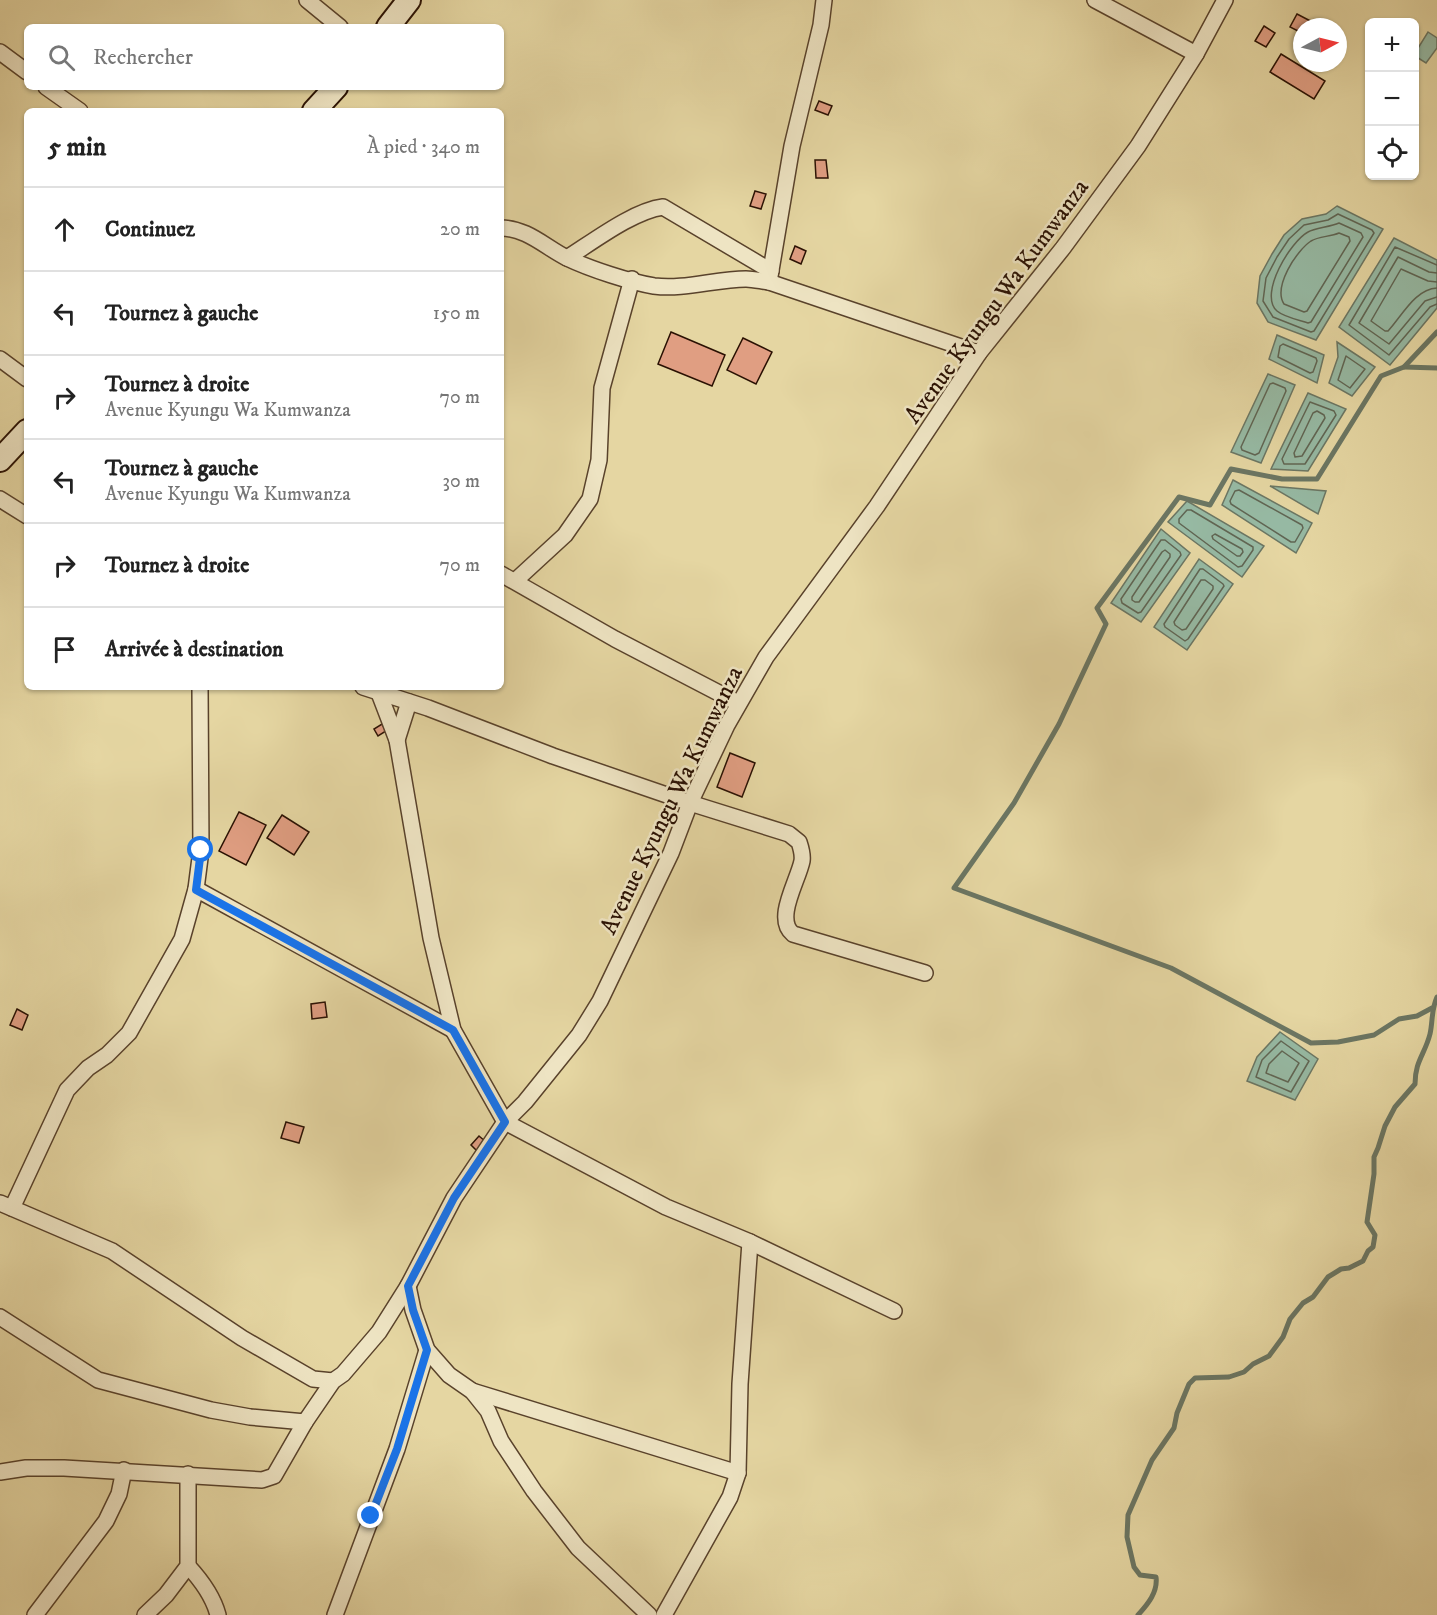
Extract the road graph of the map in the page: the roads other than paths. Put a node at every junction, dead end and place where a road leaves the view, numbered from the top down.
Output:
1 (307, 0) edge
2 (409, 0) edge
3 (824, 0) edge
4 (1095, 0) edge
5 (1225, 0) edge
6 (336, 24) edge
7 (390, 24) edge
8 (0, 52) edge
9 (1196, 54) junction
10 (24, 70) edge
11 (50, 90) edge
12 (333, 90) edge
13 (76, 108) edge
14 (317, 108) edge
15 (504, 228) edge
16 (567, 258) junction
17 (770, 276) junction
18 (632, 279) junction
19 (979, 353) junction
20 (0, 359) edge
21 (24, 377) edge
22 (24, 434) edge
23 (0, 460) edge
24 (0, 499) edge
25 (24, 514) edge
26 (508, 578) edge
27 (200, 690) edge
28 (371, 690) edge
29 (379, 693) junction
30 (409, 702) junction
31 (738, 703) junction
32 (397, 740) junction
33 (690, 803) junction
34 (196, 890) junction
35 (925, 973) dead end
36 (453, 1030) junction
37 (505, 1122) junction
38 (6, 1206) edge
39 (750, 1242) junction
40 (408, 1286) junction
41 (894, 1311) dead end
42 (0, 1317) edge
43 (427, 1350) junction
44 (333, 1381) junction
45 (472, 1391) junction
46 (304, 1422) junction
47 (124, 1470) junction
48 (0, 1472) edge
49 (738, 1473) junction
50 (188, 1474) junction
51 (188, 1566) junction
52 (35, 1615) edge
53 (145, 1615) edge
54 (218, 1615) edge
55 (334, 1615) edge
56 (650, 1615) edge
57 (664, 1615) edge

1 - 6 street
2 - 7 street
3 - 17 street
4 - 9 street
5 - 9 street, Avenue Kyungu Wa Kumwanza
8 - 10 street
9 - 19 street, Avenue Kyungu Wa Kumwanza
11 - 13 street
12 - 14 street
15 - 16 street
16 - 17 street
16 - 18 street
17 - 18 street
17 - 19 street
18 - 26 street
19 - 31 street, Avenue Kyungu Wa Kumwanza
20 - 21 street
22 - 23 street
24 - 25 street
26 - 31 street
27 - 34 street
28 - 29 street
29 - 30 street
29 - 32 street
30 - 32 street
30 - 33 street
31 - 33 street, Avenue Kyungu Wa Kumwanza
32 - 36 street
33 - 35 street
33 - 37 street, Avenue Kyungu Wa Kumwanza
34 - 36 street
34 - 38 street
36 - 37 street
37 - 39 street
37 - 40 street, Avenue Kyungu Wa Kumwanza
38 - 44 street
39 - 41 street
39 - 49 street
40 - 43 street
40 - 44 street, Avenue Kyungu Wa Kumwanza
42 - 46 street
43 - 45 street
43 - 55 street
44 - 46 street, Avenue Kyungu Wa Kumwanza
45 - 49 street
45 - 56 street
46 - 50 street, Avenue Kyungu Wa Kumwanza
47 - 48 street
47 - 50 street
47 - 52 street
49 - 57 street
50 - 51 street
51 - 53 street
51 - 54 street

